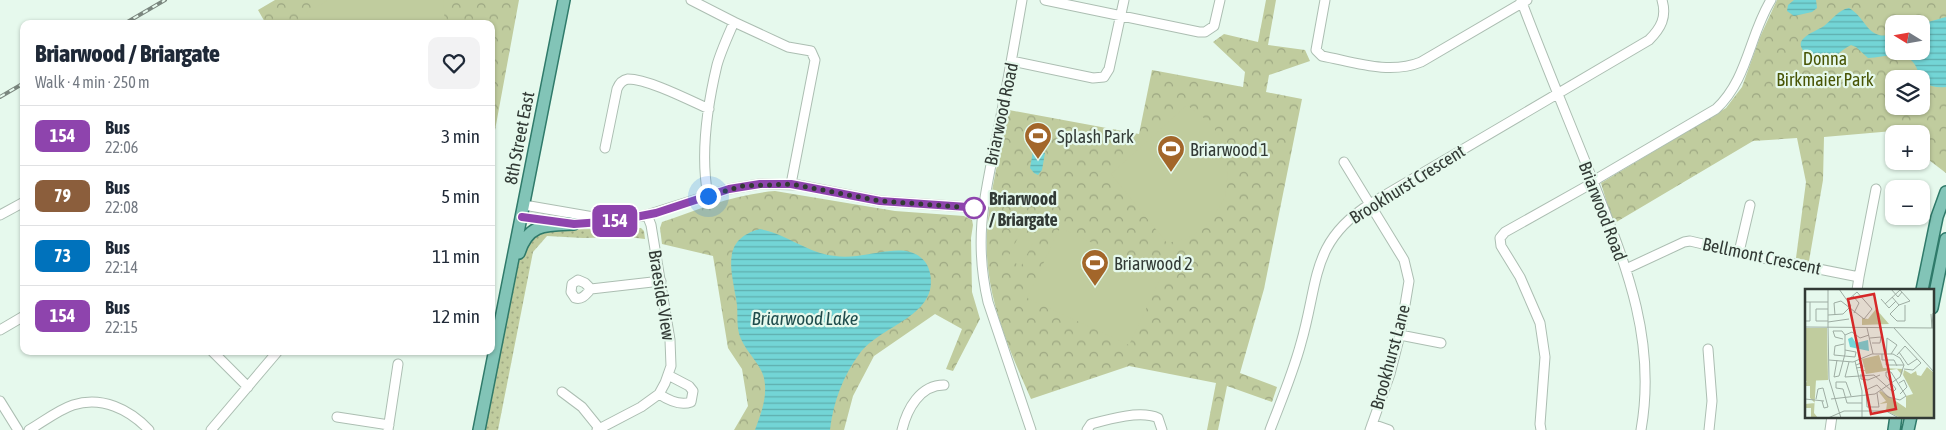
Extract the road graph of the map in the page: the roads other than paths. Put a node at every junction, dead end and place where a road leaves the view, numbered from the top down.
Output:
1 (564, 0) edge
2 (691, 0) edge
3 (1022, 0) edge
4 (1045, 0) edge
5 (1124, 0) edge
6 (1220, 0) edge
7 (1325, 0) edge
8 (1662, 0) edge
9 (1771, 0) edge
10 (1523, 1) edge
11 (1121, 15) junction
12 (734, 22) junction
13 (1012, 61) junction
14 (1558, 94) junction
15 (709, 109) junction
16 (605, 148) dead end
17 (1344, 162) dead end
18 (1593, 182) junction
19 (791, 184) junction
20 (1876, 189) dead end
21 (1946, 192) edge
22 (708, 196) junction
23 (20, 204) edge
24 (1370, 204) junction
25 (1750, 205) dead end
26 (982, 208) junction
27 (523, 211) junction
28 (647, 215) junction
29 (0, 216) edge
30 (615, 221) junction
31 (574, 224) junction
32 (1946, 239) edge
33 (1739, 252) junction
34 (1626, 269) junction
35 (1859, 276) junction
36 (661, 281) junction
37 (509, 283) junction
38 (591, 289) dead end
39 (1857, 289) edge
40 (1922, 289) edge
41 (1934, 298) edge
42 (20, 318) edge
43 (0, 330) edge
44 (1400, 334) junction
45 (1441, 343) dead end
46 (1708, 349) dead end
47 (495, 352) edge
48 (216, 355) edge
49 (275, 355) edge
50 (494, 355) edge
51 (398, 364) dead end
52 (668, 375) junction
53 (944, 384) dead end
54 (248, 387) junction
55 (562, 392) dead end
56 (658, 394) junction
57 (0, 401) edge
58 (336, 416) dead end
59 (1371, 427) edge
60 (388, 428) edge
61 (598, 429) edge
62 (18, 430) edge
63 (29, 430) edge
64 (149, 430) edge
65 (211, 430) edge
66 (479, 430) edge
67 (902, 430) edge
68 (1031, 430) edge
69 (1087, 430) edge
70 (1162, 430) edge
71 (1270, 430) edge
72 (1389, 430) edge
73 (1541, 430) edge
74 (1640, 430) edge
75 (1709, 430) edge

1 - 27 main road, 8th Street East
2 - 12 street
3 - 13 street, Briarwood Road
4 - 11 street
5 - 11 street
6 - 11 street
7 - 10 street
8 - 14 street, Brookhurst Crescent
9 - 18 street
10 - 14 street, Briarwood Road
11 - 13 street
12 - 15 street
12 - 19 street
13 - 26 street, Briarwood Road
14 - 18 street, Briarwood Road
14 - 24 street, Brookhurst Crescent
15 - 16 street
15 - 22 street
17 - 24 street, Brookhurst Lane
18 - 34 street, Briarwood Road
18 - 73 street
19 - 22 street
19 - 26 street
20 - 35 street
21 - 40 main road
22 - 28 street
23 - 29 street
24 - 44 street, Brookhurst Lane
24 - 71 street, Brookhurst Crescent
25 - 33 street
26 - 68 street, Briarwood Road
27 - 30 street
27 - 31 street
27 - 37 main road, 8th Street East
28 - 30 street
28 - 36 street, Braeside View
30 - 31 street
31 - 37 main road
32 - 41 main road
33 - 34 street, Bellmont Crescent
33 - 35 street, Bellmont Crescent
34 - 74 street, Briarwood Road
35 - 39 street
36 - 38 street
36 - 52 street, Braeside View
37 - 47 main road, 8th Street East
42 - 43 street
44 - 45 street
44 - 59 street, Brookhurst Lane
46 - 75 street
48 - 54 street
49 - 54 street
50 - 66 main road, 8th Street East
51 - 60 street
52 - 56 street, Braeside View
52 - 56 street
53 - 67 street
54 - 65 street
55 - 61 street
56 - 61 street, Braeside View
57 - 62 street
58 - 60 street
59 - 72 street
63 - 64 street
69 - 70 street

